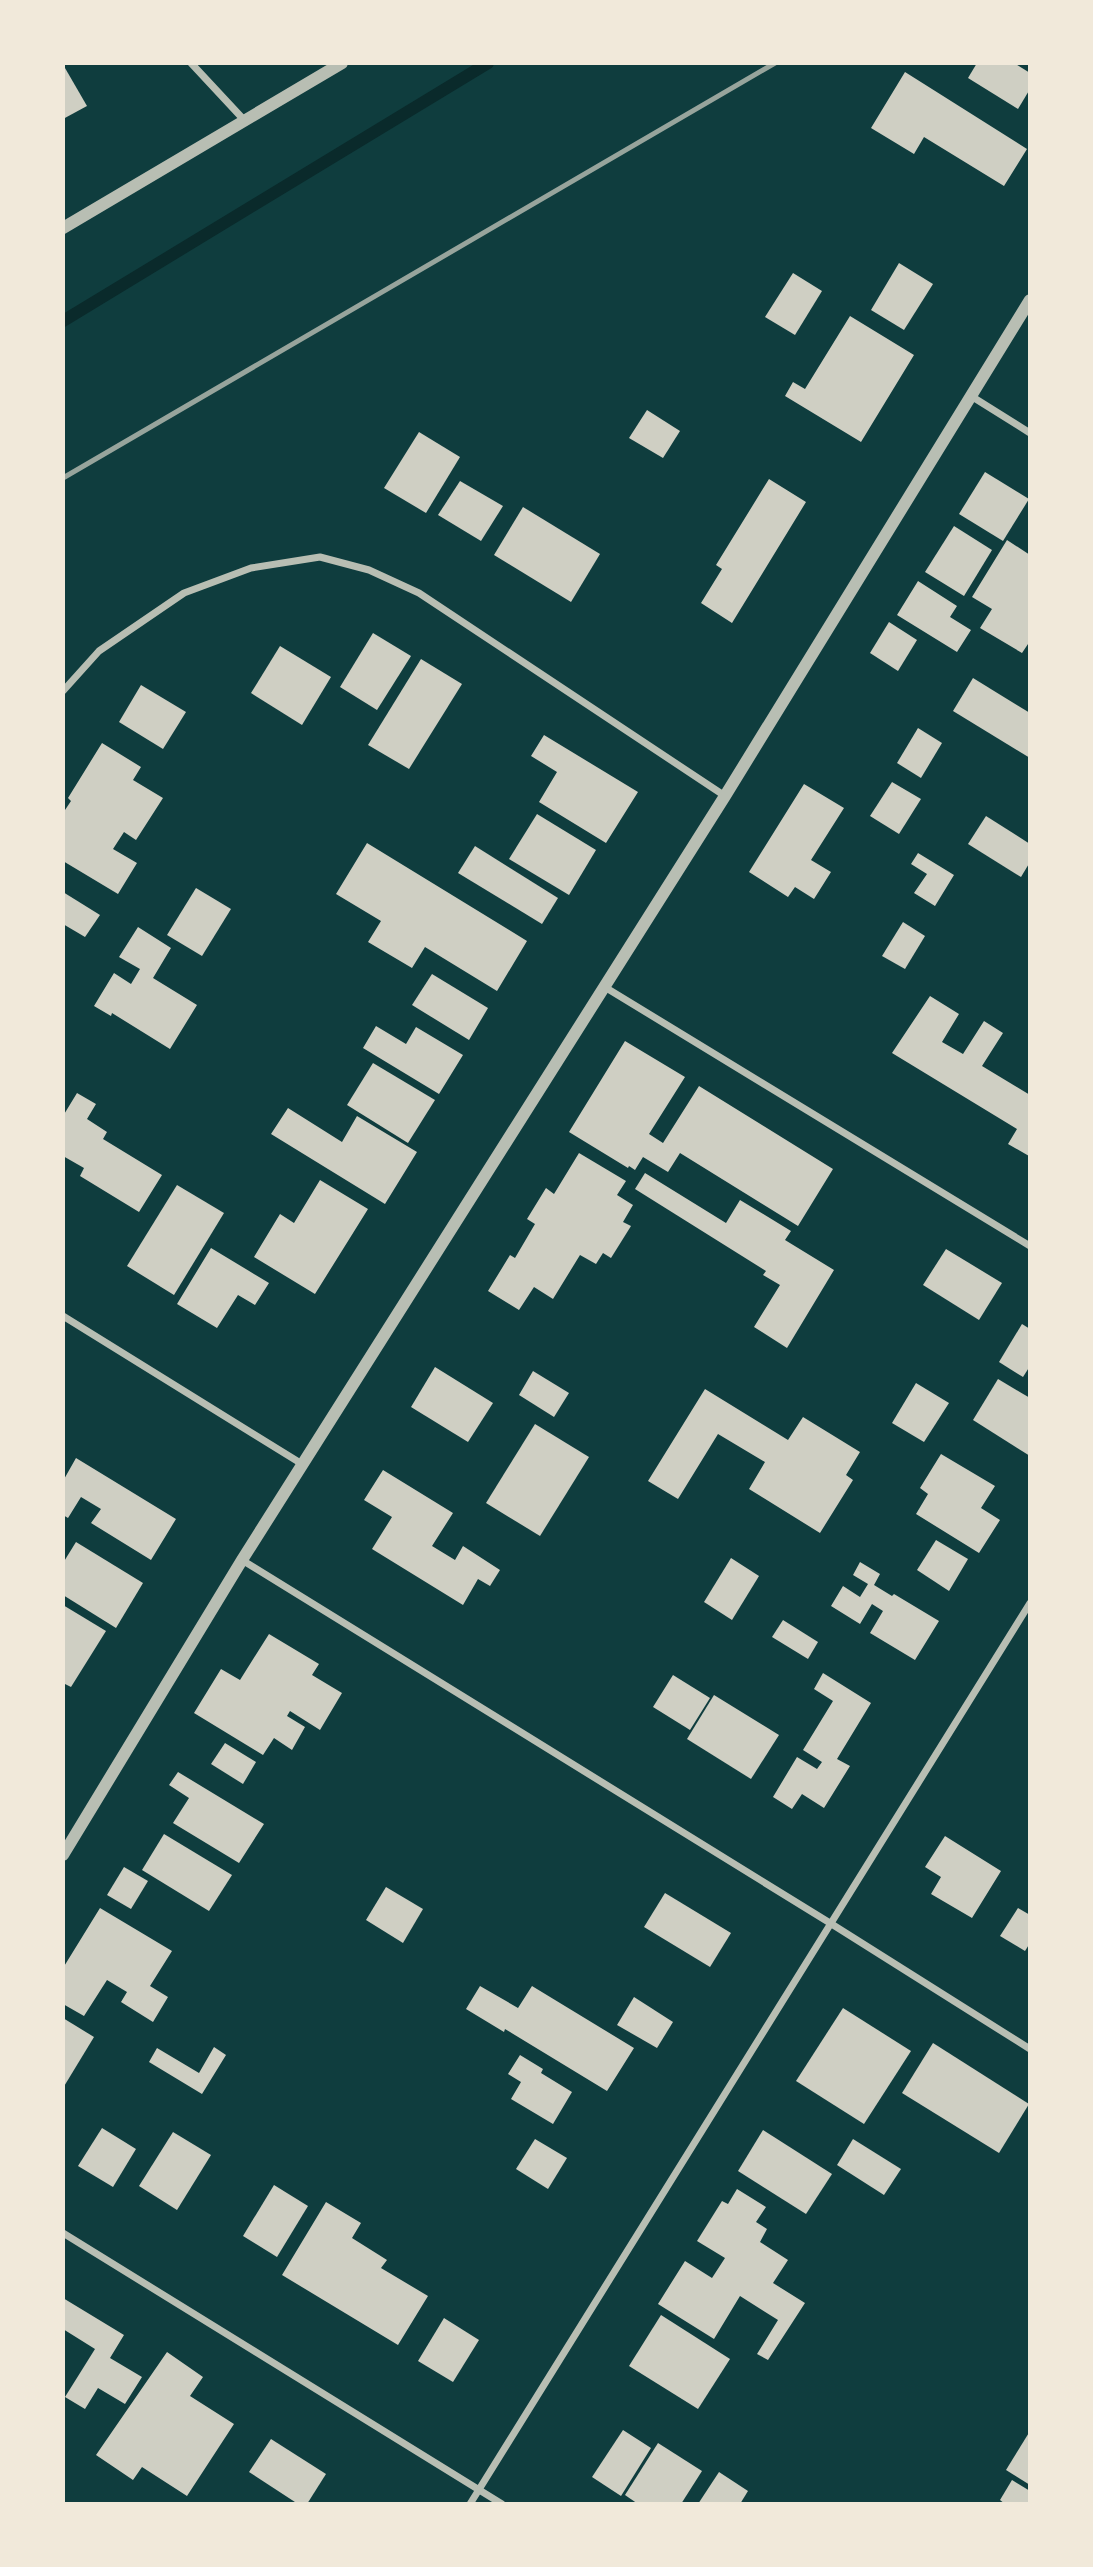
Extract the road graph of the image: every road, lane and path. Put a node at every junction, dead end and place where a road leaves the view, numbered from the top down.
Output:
1 (191, 63) edge
2 (342, 63) edge
3 (245, 121) junction
4 (63, 228) edge
5 (1030, 300) edge
6 (971, 396) junction
7 (1030, 433) edge
8 (63, 691) edge
9 (725, 796) junction
10 (603, 986) junction
11 (1030, 1246) edge
12 (63, 1316) edge
13 (303, 1464) junction
14 (242, 1560) junction
15 (1030, 1603) edge
16 (63, 1855) edge
17 (830, 1923) junction
18 (1030, 2049) edge
19 (63, 2233) edge
20 (479, 2490) junction
21 (470, 2504) edge
22 (502, 2504) edge

1 - 3 street
2 - 3 street
3 - 4 street
5 - 6 street
6 - 7 street
6 - 9 street
8 - 9 street
9 - 10 street
10 - 11 street
10 - 13 street
12 - 13 street
13 - 14 street
14 - 16 street
14 - 17 street
15 - 17 street
17 - 18 street
17 - 20 street
19 - 20 street
20 - 21 street
20 - 22 street

